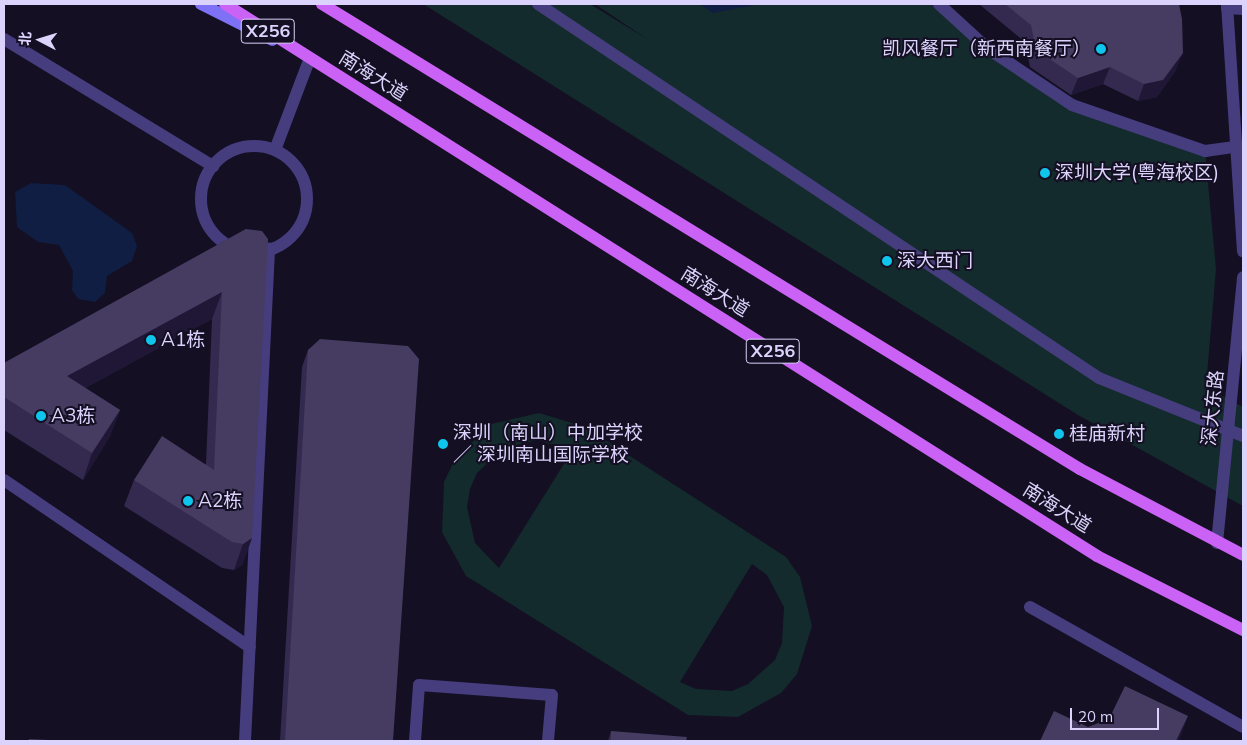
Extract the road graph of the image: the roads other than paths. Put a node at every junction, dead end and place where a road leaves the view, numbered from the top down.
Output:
1 (201, 4) edge
2 (225, 4) edge
3 (322, 4) edge
4 (538, 4) edge
5 (939, 4) edge
6 (1227, 6) edge
7 (1243, 9) edge
8 (4, 39) edge
9 (310, 58) junction
10 (1235, 147) junction
11 (276, 150) junction
12 (213, 166) junction
13 (1240, 171) edge
14 (269, 249) junction
15 (1243, 251) edge
16 (1243, 277) edge
17 (1229, 432) junction
18 (1243, 436) edge
19 (4, 480) edge
20 (1217, 543) junction
21 (1243, 555) edge
22 (1030, 607) dead end
23 (1243, 630) edge
24 (250, 647) junction
25 (1243, 727) edge
26 (245, 741) edge
27 (415, 741) edge
28 (548, 741) edge

1 - 9 main road
2 - 9 main road, 南海大道 / X256
3 - 20 main road, 南海大道
4 - 17 street
5 - 10 street
6 - 7 street
6 - 10 street
8 - 12 street
9 - 11 street
9 - 23 main road, 南海大道 / X256
10 - 13 street
11 - 12 street
11 - 14 street
12 - 14 street
13 - 15 street
14 - 24 street
16 - 17 street, 深大东路
17 - 18 street
17 - 20 street, 深大东路
19 - 24 street
20 - 21 main road, 南海大道
22 - 25 street
24 - 26 street
27 - 28 street

